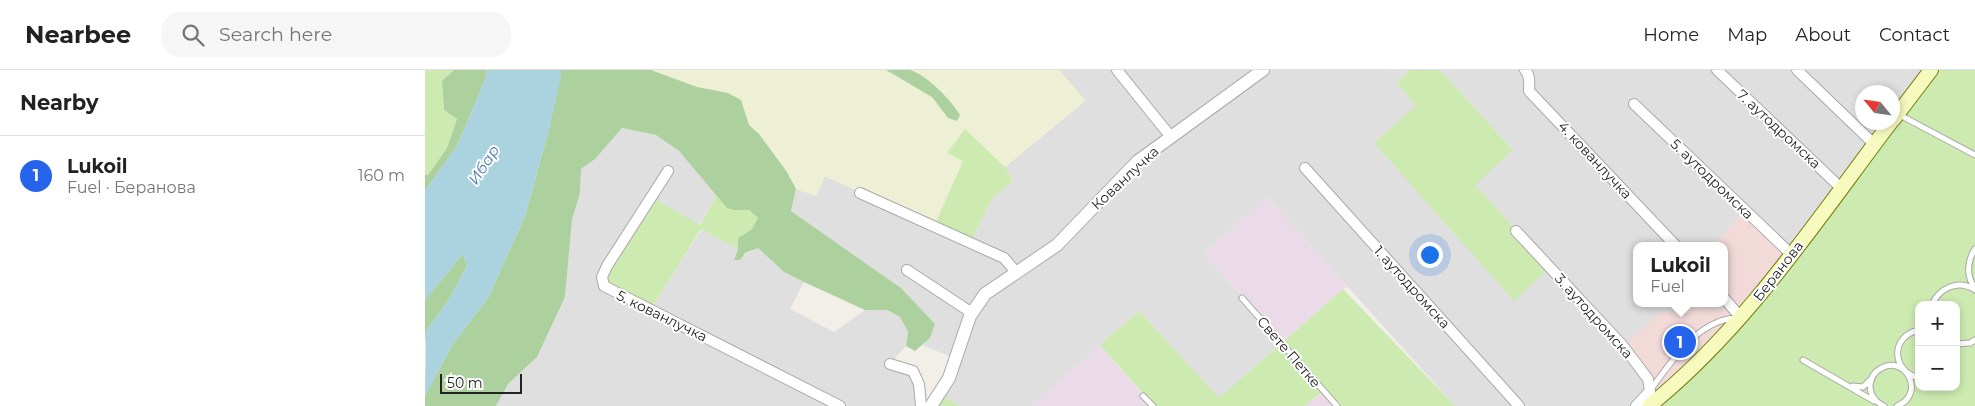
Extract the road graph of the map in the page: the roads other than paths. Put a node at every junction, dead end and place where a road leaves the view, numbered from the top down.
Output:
1 (1117, 70) edge
2 (1263, 70) edge
3 (1525, 70) edge
4 (1717, 70) edge
5 (1797, 70) edge
6 (1931, 70) edge
7 (1633, 104) dead end
8 (1900, 111) edge
9 (1900, 122) edge
10 (1885, 130) edge
11 (1171, 137) junction
12 (1874, 144) junction
13 (1975, 155) edge
14 (1305, 168) dead end
15 (668, 171) dead end
16 (1841, 188) junction
17 (860, 193) dead end
18 (1516, 231) dead end
19 (1672, 242) edge
20 (1975, 250) edge
21 (1791, 254) junction
22 (907, 270) dead end
23 (1016, 272) junction
24 (1975, 289) edge
25 (1242, 298) dead end
26 (1933, 301) edge
27 (1728, 303) edge
28 (972, 313) junction
29 (1741, 318) junction
30 (1915, 331) edge
31 (1975, 340) edge
32 (1960, 344) edge
33 (1803, 360) dead end
34 (891, 364) dead end
35 (1903, 369) junction
36 (1874, 374) junction
37 (1915, 377) edge
38 (1840, 380) junction
39 (1650, 391) junction
40 (1143, 396) dead end
41 (1882, 405) edge
42 (840, 406) edge
43 (921, 406) edge
44 (931, 406) edge
45 (1153, 406) edge
46 (1337, 406) edge
47 (1519, 406) edge
48 (1636, 406) edge
49 (1649, 406) edge
50 (1897, 406) edge

1 - 11 street
2 - 11 street, Кованлучка
3 - 19 street, 4. кованлучка
4 - 16 street, 7. аутодромска
5 - 12 street
6 - 8 main road, Беранова
7 - 21 street, 5. аутодромска
9 - 13 lane
10 - 12 main road, Беранова
11 - 23 street, Кованлучка
12 - 16 main road, Беранова
14 - 47 street, 1. аутодромска
15 - 42 street, 5. кованлучка
16 - 21 main road, Беранова
17 - 23 street
18 - 39 street, 3. аутодромска
20 - 24 lane
21 - 29 main road, Беранова
22 - 28 street
23 - 28 street, Кованлучка
24 - 26 lane
25 - 46 lane, Свете Петке
27 - 29 street
28 - 44 street, Кованлучка
29 - 39 lane
29 - 49 main road, Беранова
30 - 35 lane
31 - 32 lane
33 - 38 lane
34 - 43 street
35 - 36 lane
35 - 37 lane
35 - 50 lane
36 - 38 lane
36 - 41 lane
38 - 41 lane
39 - 48 street
40 - 45 lane

